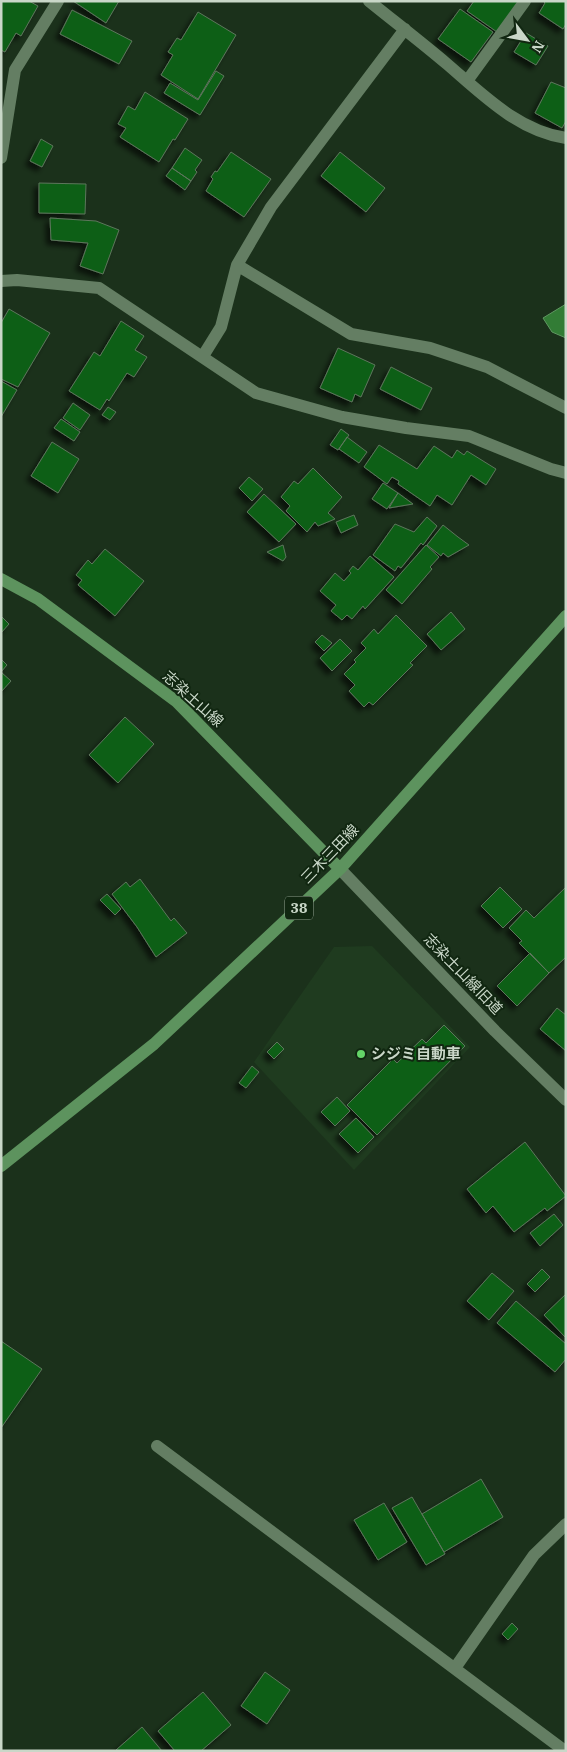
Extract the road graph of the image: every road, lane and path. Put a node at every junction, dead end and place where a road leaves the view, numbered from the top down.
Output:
1 (58, 1) edge
2 (369, 1) edge
3 (525, 1) edge
4 (405, 29) junction
5 (467, 81) junction
6 (566, 138) edge
7 (1, 158) edge
8 (237, 265) junction
9 (1, 281) edge
10 (202, 356) junction
11 (566, 408) edge
12 (566, 473) edge
13 (1, 579) edge
14 (566, 616) edge
15 (340, 869) junction
16 (566, 1100) edge
17 (1, 1166) edge
18 (157, 1446) dead end
19 (566, 1524) edge
20 (456, 1668) junction
21 (547, 1746) edge
22 (565, 1751) edge

1 - 7 street
2 - 4 street
3 - 5 street
4 - 5 street
4 - 8 street
5 - 6 street
8 - 10 street
8 - 11 street
9 - 10 street
10 - 12 street
13 - 15 main road, 志染土山線
14 - 15 main road, 三木三田線 / 38
15 - 16 street, 志染土山線旧道
15 - 17 main road, 三木三田線 / 38
18 - 20 street
19 - 20 street
20 - 21 street
21 - 22 street

